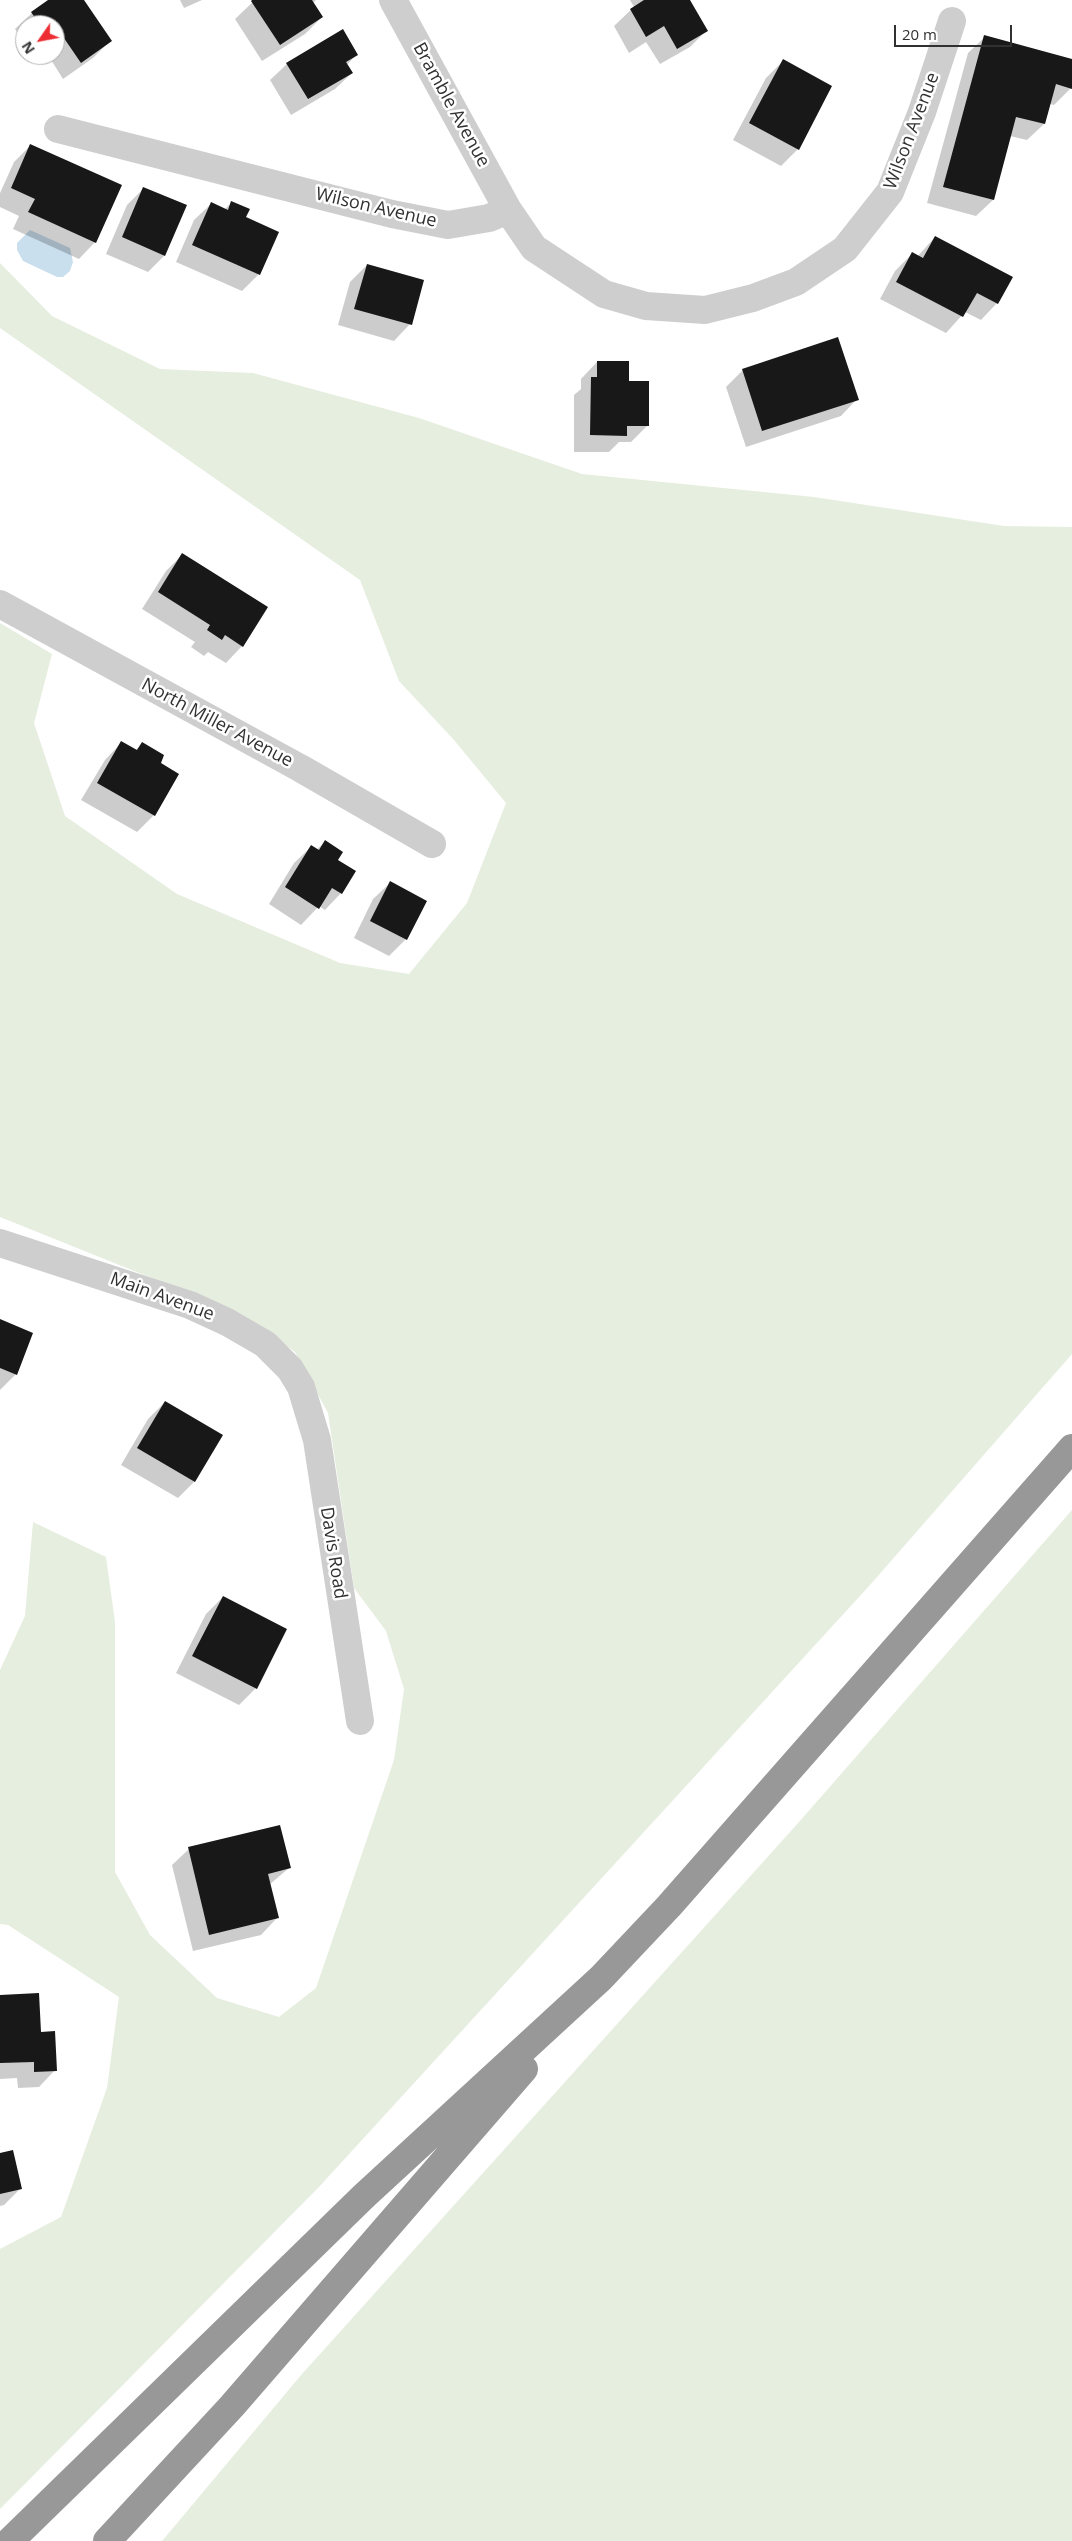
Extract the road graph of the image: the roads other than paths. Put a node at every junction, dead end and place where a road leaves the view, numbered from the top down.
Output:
1 (393, 0) edge
2 (952, 21) dead end
3 (58, 129) dead end
4 (508, 210) junction
5 (0, 604) edge
6 (432, 844) dead end
7 (0, 1243) edge
8 (301, 1387) joint
9 (1072, 1448) edge
10 (360, 1720) dead end
11 (601, 1978) junction
12 (10, 2541) edge
13 (107, 2541) edge

1 - 4 street, Bramble Avenue
2 - 4 street, Wilson Avenue
3 - 4 street, Wilson Avenue
5 - 6 street, North Miller Avenue
7 - 8 street, Main Avenue
8 - 10 street, Davis Road
9 - 11 highway
11 - 12 highway
11 - 13 highway

